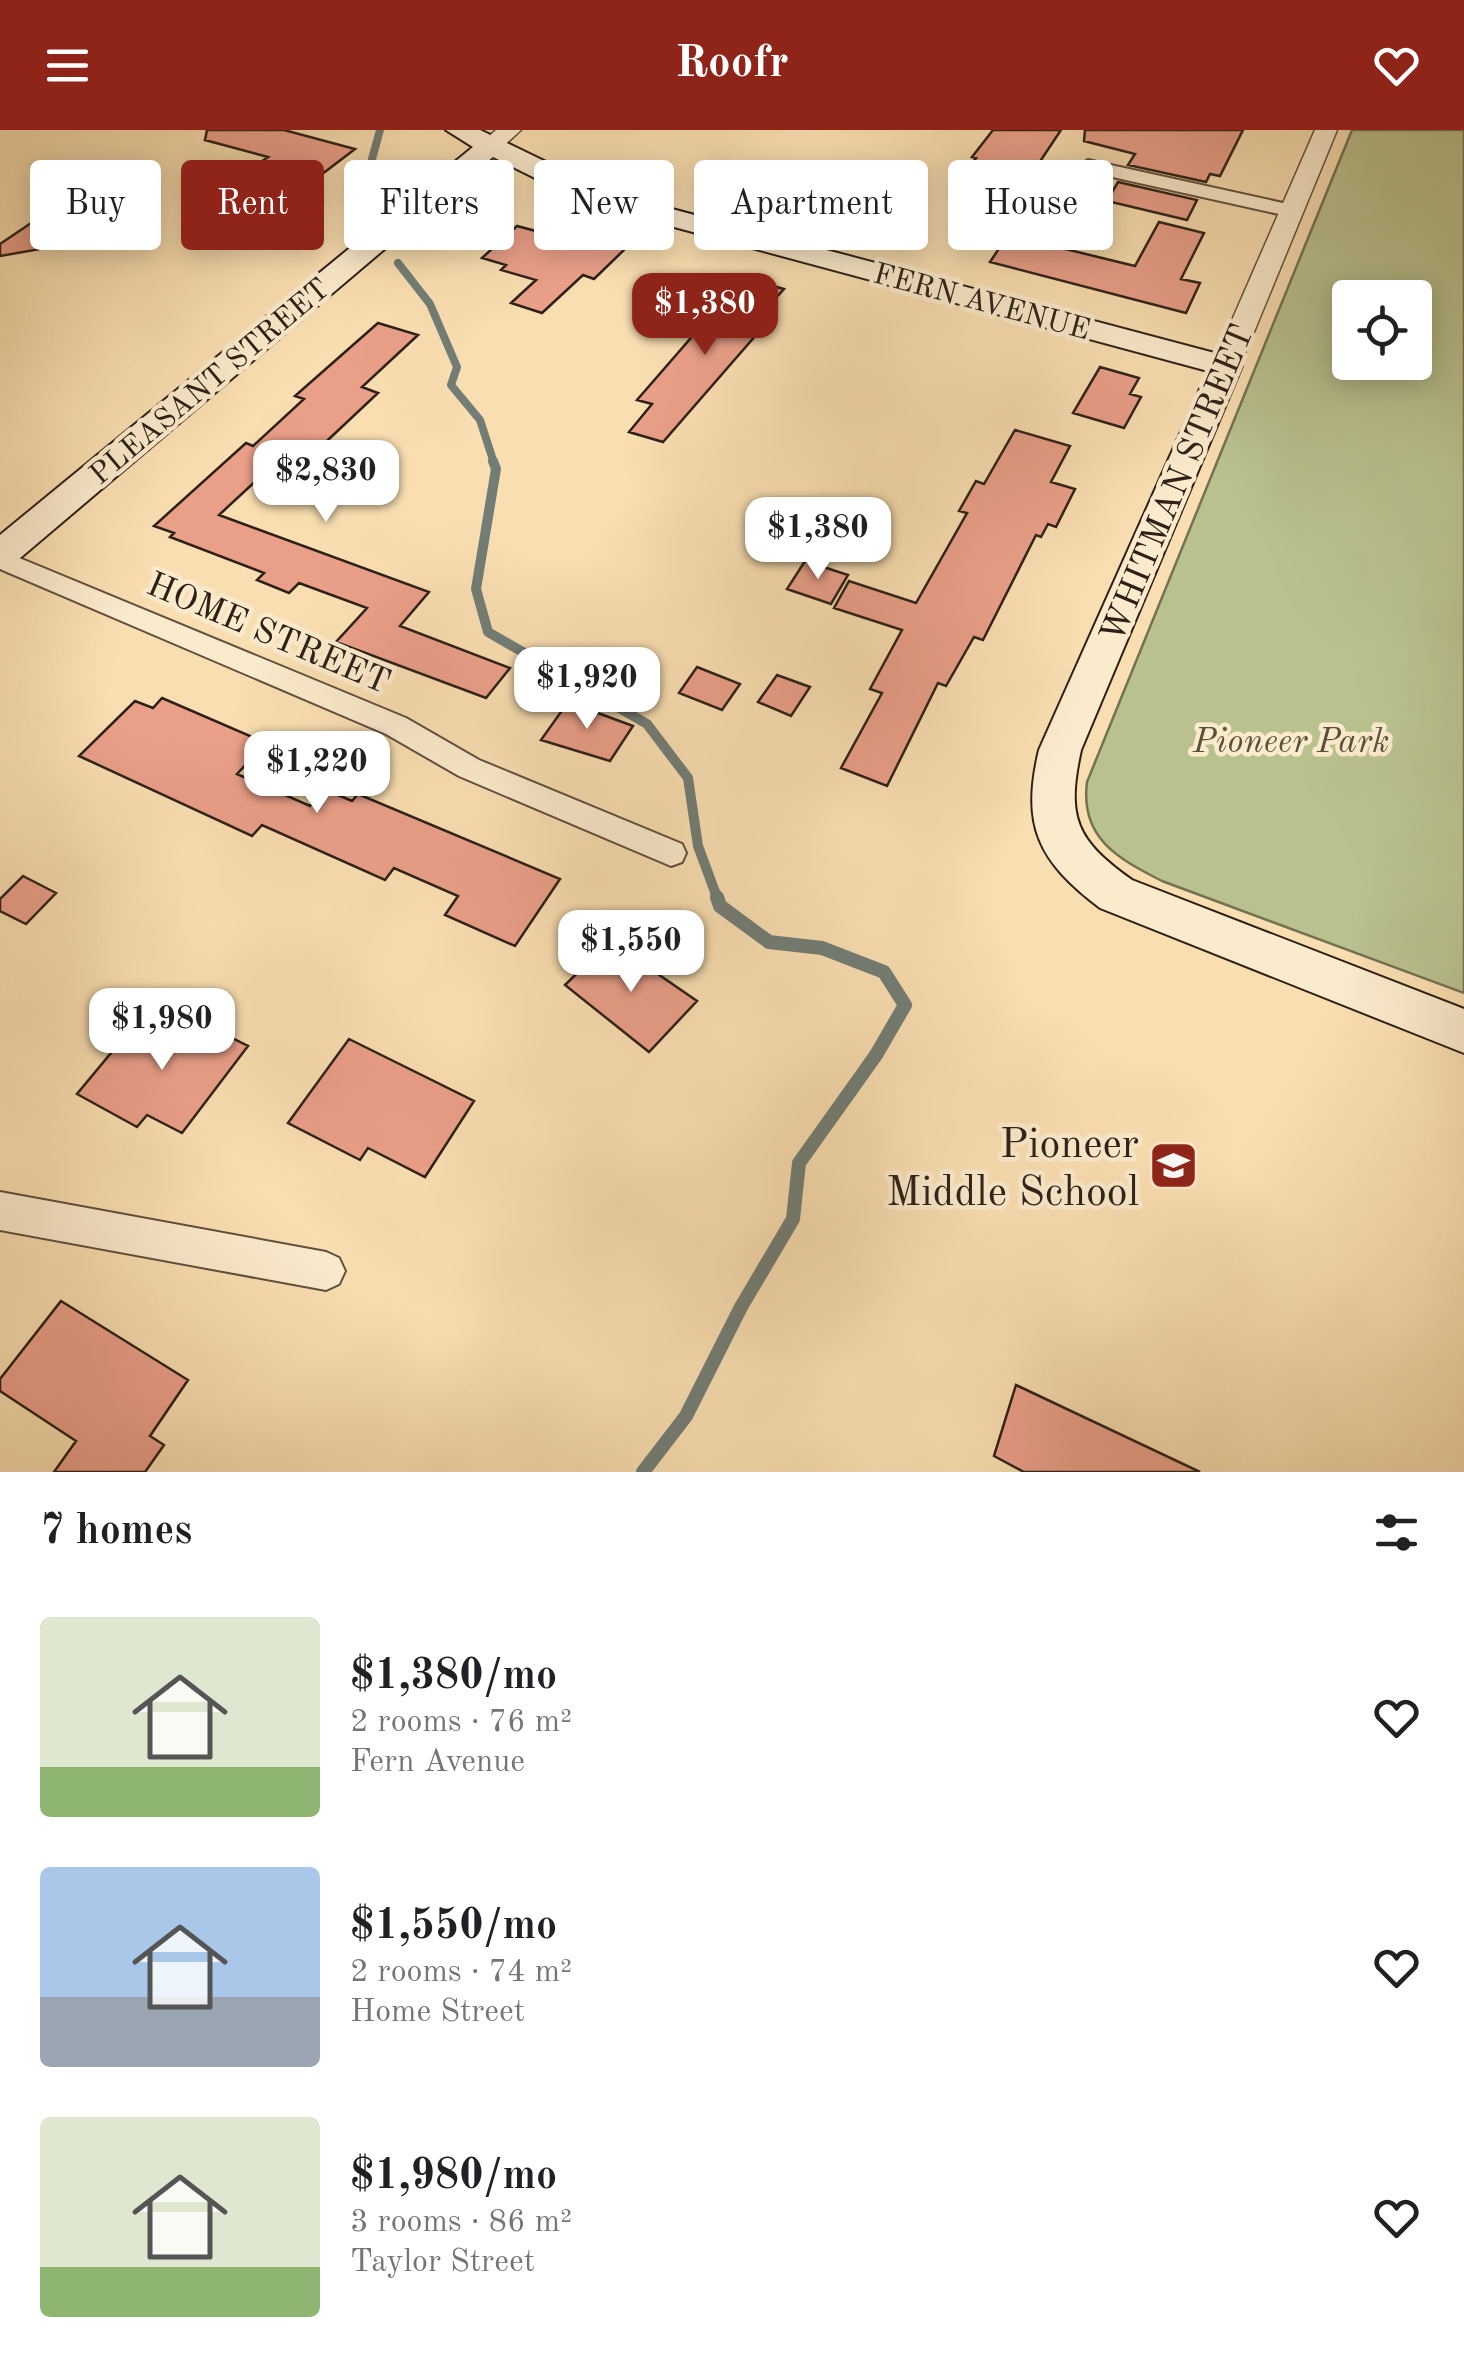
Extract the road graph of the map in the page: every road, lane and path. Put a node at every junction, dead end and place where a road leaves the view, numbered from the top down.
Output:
1 (459, 130) edge
2 (1326, 130) edge
3 (500, 138) edge
4 (1113, 172) edge
5 (1292, 211) junction
6 (1226, 366) junction
7 (0, 557) edge
8 (671, 854) dead end
9 (1464, 1031) edge
10 (2, 1214) edge
11 (326, 1271) dead end

1 - 3 main road, FERN AVENUE
2 - 5 street, WHITMAN STREET
3 - 6 main road, FERN AVENUE
3 - 7 main road, PLEASANT STREET
4 - 5 street
5 - 6 street, WHITMAN STREET
6 - 9 main road, WHITMAN STREET
7 - 8 street, HOME STREET
10 - 11 street

